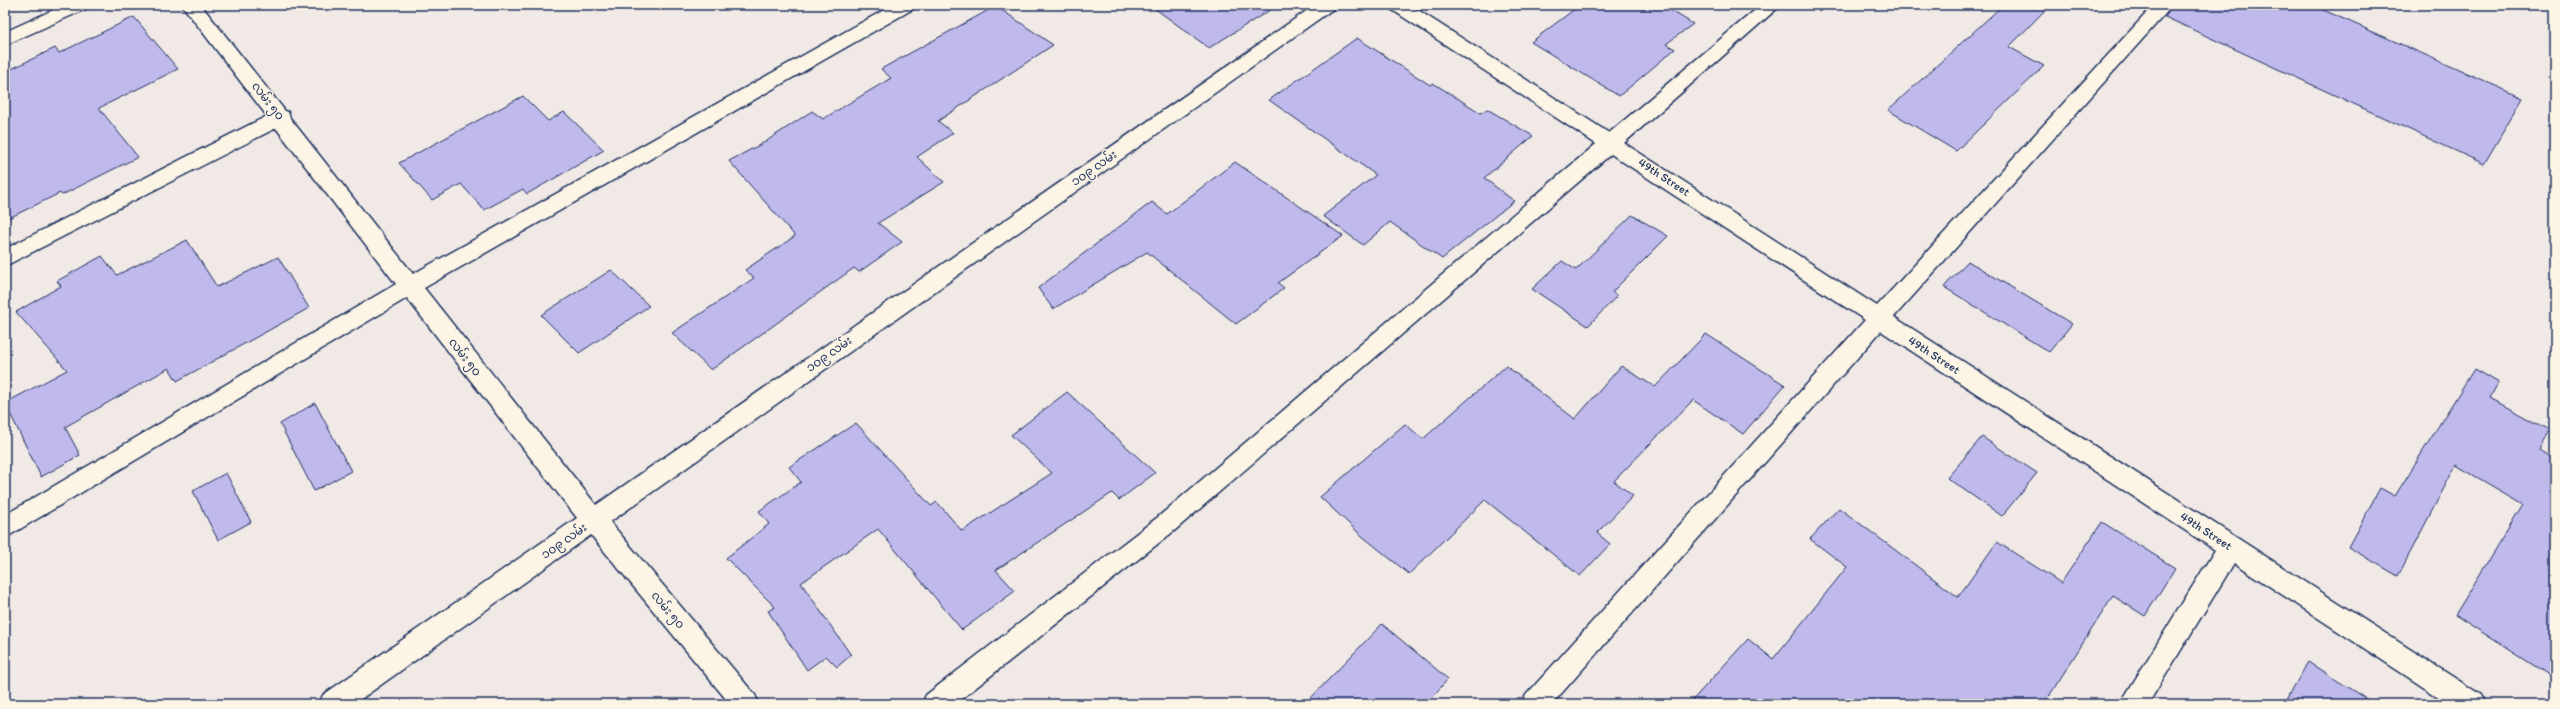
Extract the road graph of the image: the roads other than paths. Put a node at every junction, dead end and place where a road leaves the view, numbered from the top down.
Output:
1 (80, 5) edge
2 (191, 5) edge
3 (907, 5) edge
4 (1327, 5) edge
5 (1397, 5) edge
6 (1772, 5) edge
7 (2164, 5) edge
8 (5, 39) edge
9 (281, 117) junction
10 (1611, 142) junction
11 (5, 258) edge
12 (410, 286) junction
13 (1879, 319) junction
14 (593, 520) junction
15 (5, 527) edge
16 (2231, 547) junction
17 (332, 704) edge
18 (746, 704) edge
19 (935, 704) edge
20 (1535, 704) edge
21 (2132, 704) edge
22 (2472, 704) edge

1 - 8 street
2 - 9 street, လမ်း ၅၀
3 - 12 street
4 - 14 street, ၁၀၉ လမ်း
5 - 10 street, 49th Street
6 - 10 street
7 - 13 street
9 - 11 street
9 - 12 street, လမ်း ၅၀
10 - 13 street, 49th Street
10 - 19 street
12 - 14 street, လမ်း ၅၀
12 - 15 street
13 - 16 street, 49th Street
13 - 20 street
14 - 17 street, ၁၀၉ လမ်း
14 - 18 street, လမ်း ၅၀
16 - 21 street
16 - 22 street, 49th Street

